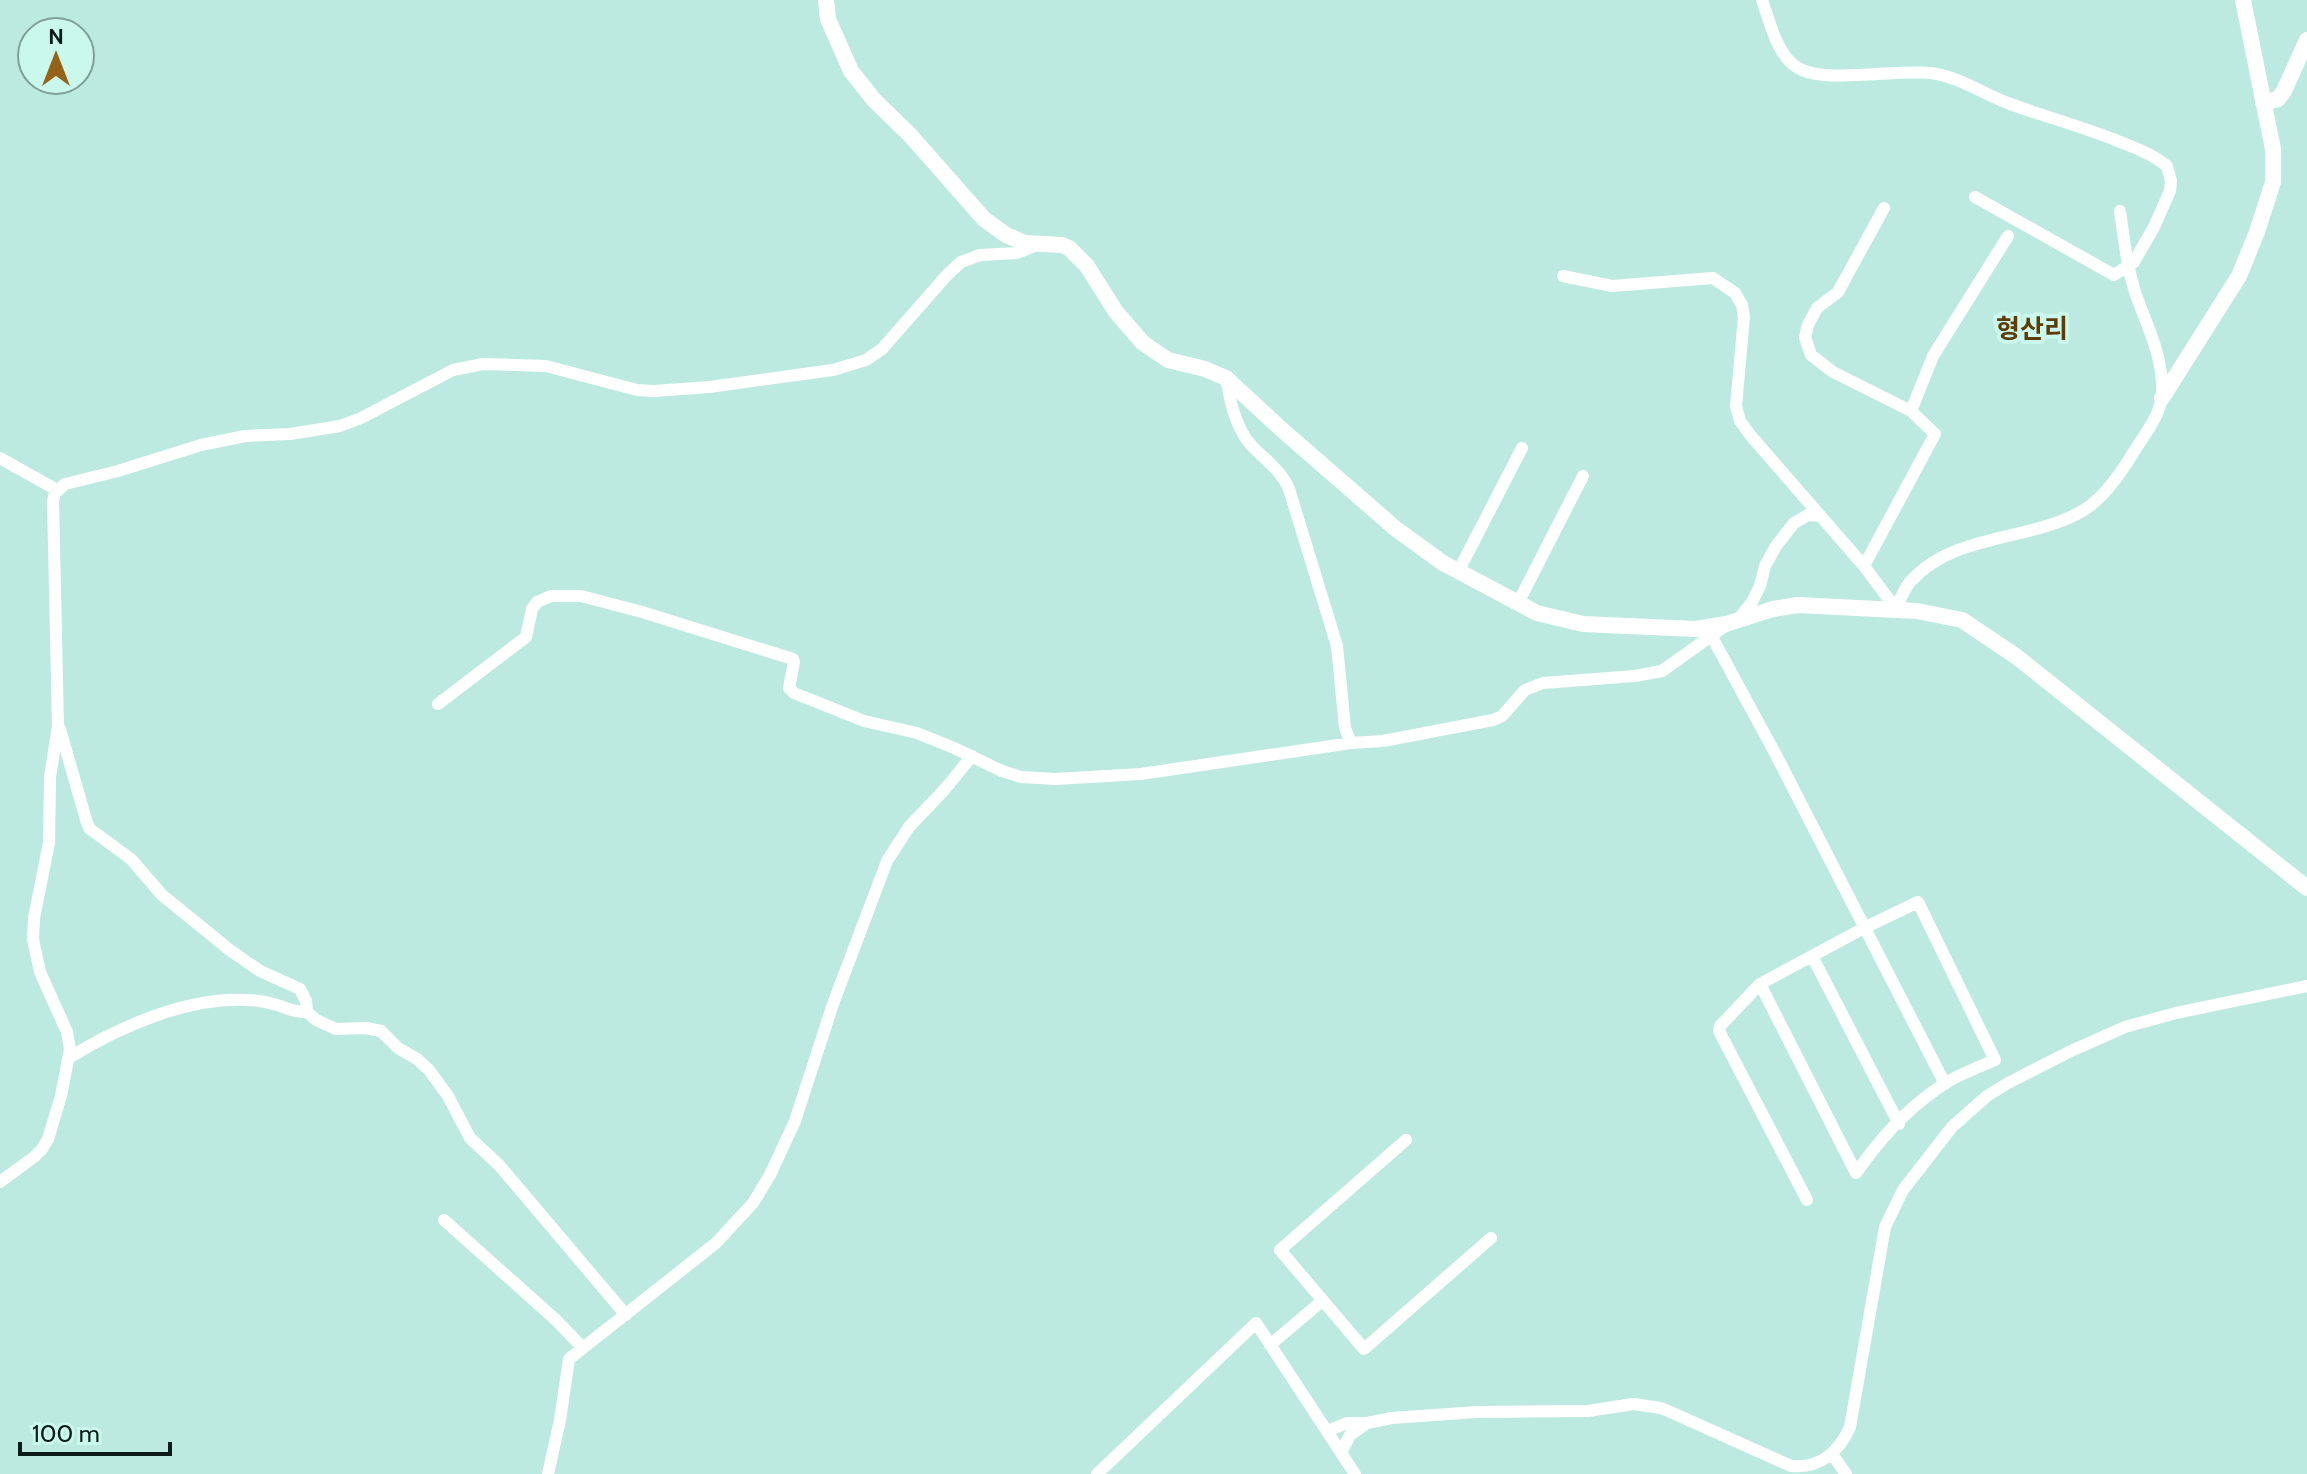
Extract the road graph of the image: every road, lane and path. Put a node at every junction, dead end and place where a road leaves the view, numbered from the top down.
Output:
1 (826, 0) edge
2 (1762, 0) edge
3 (2243, 0) edge
4 (2307, 40) edge
5 (2263, 103) junction
6 (1975, 197) dead end
7 (1884, 208) dead end
8 (2120, 211) dead end
9 (2008, 236) dead end
10 (1040, 244) junction
11 (2128, 266) junction
12 (1563, 276) dead end
13 (1226, 378) junction
14 (2162, 398) junction
15 (1911, 411) junction
16 (1522, 448) dead end
17 (0, 458) edge
18 (1583, 476) dead end
19 (57, 490) junction
20 (1820, 516) junction
21 (1864, 566) junction
22 (1458, 572) junction
23 (1518, 603) junction
24 (1896, 609) junction
25 (1731, 623) junction
26 (1712, 637) junction
27 (438, 704) dead end
28 (58, 726) junction
29 (1351, 743) junction
30 (972, 756) junction
31 (2307, 888) edge
32 (1864, 928) junction
33 (1812, 956) junction
34 (1760, 984) junction
35 (2307, 986) edge
36 (307, 1012) junction
37 (69, 1058) junction
38 (1945, 1084) junction
39 (1899, 1124) junction
40 (1406, 1140) dead end
41 (0, 1182) edge
42 (1807, 1200) dead end
43 (444, 1220) dead end
44 (1491, 1238) dead end
45 (1322, 1301) junction
46 (626, 1315) junction
47 (1270, 1345) junction
48 (582, 1347) junction
49 (1367, 1423) junction
50 (1327, 1431) junction
51 (1341, 1453) junction
52 (1832, 1454) junction
53 (548, 1474) edge
54 (1097, 1474) edge
55 (1355, 1474) edge
56 (1846, 1474) edge

1 - 10 main road
2 - 11 street
3 - 5 main road
4 - 5 main road
5 - 14 main road
6 - 11 street
7 - 15 street
8 - 11 street
9 - 15 street
10 - 13 main road
10 - 19 street
11 - 14 street
12 - 20 street
13 - 22 main road
13 - 29 street
14 - 24 street
15 - 21 street
16 - 22 street
17 - 19 street
18 - 23 street
19 - 28 street
20 - 21 street
20 - 25 street
21 - 24 street
22 - 23 main road
23 - 25 main road
24 - 25 main road
24 - 31 main road
25 - 26 street
26 - 29 street
26 - 32 street
27 - 30 street
28 - 36 street
28 - 37 street
29 - 30 street
30 - 46 street
32 - 33 street
32 - 38 street
32 - 38 street
33 - 34 street
33 - 39 street
34 - 39 street
34 - 42 street
35 - 52 street
36 - 37 street
36 - 46 street
37 - 41 street
38 - 39 street
40 - 45 street
43 - 48 street
44 - 45 street
45 - 47 street
46 - 48 street
47 - 50 street
47 - 54 street
48 - 53 street
49 - 50 street
49 - 51 street
49 - 52 street
50 - 51 street
51 - 55 street
52 - 56 street

